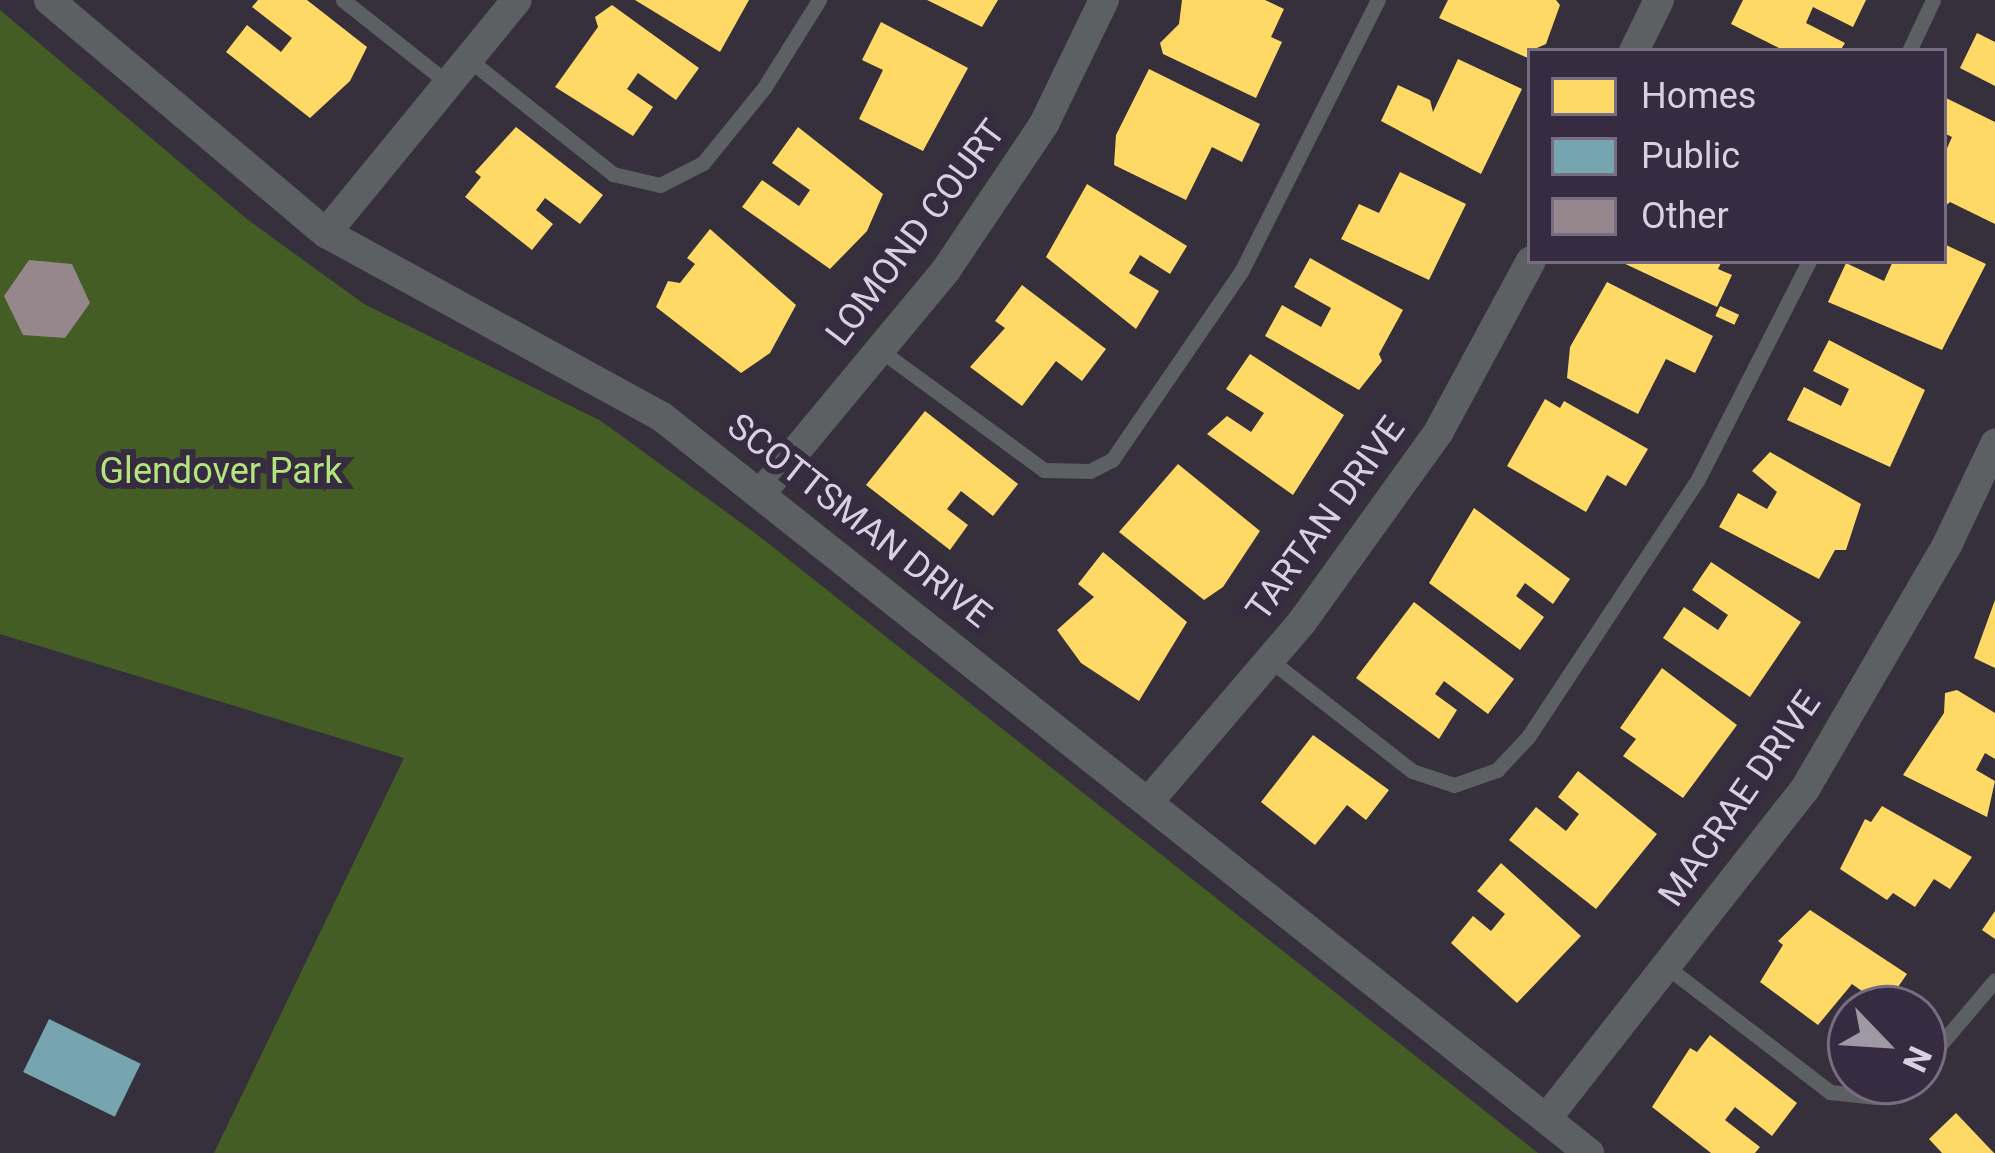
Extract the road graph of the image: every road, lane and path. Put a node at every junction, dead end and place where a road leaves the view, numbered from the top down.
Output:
1 (49, 0) edge
2 (343, 0) edge
3 (517, 0) edge
4 (819, 0) edge
5 (1104, 0) edge
6 (1378, 0) edge
7 (1658, 0) edge
8 (1933, 0) edge
9 (1635, 48) edge
10 (1910, 48) edge
11 (458, 71) junction
12 (326, 233) junction
13 (1529, 264) edge
14 (1807, 264) edge
15 (880, 350) junction
16 (1995, 444) edge
17 (761, 493) junction
18 (1270, 660) junction
19 (1150, 800) junction
20 (1667, 967) junction
21 (1995, 980) edge
22 (1947, 1037) edge
23 (1827, 1089) edge
24 (1550, 1114) junction
25 (1589, 1153) edge

1 - 12 street, SCOTTSMAN DRIVE
2 - 11 lane
3 - 11 street
4 - 11 lane
5 - 15 street, LOMOND COURT
6 - 15 lane
7 - 9 street
8 - 10 lane
11 - 12 street
12 - 17 street, SCOTTSMAN DRIVE
13 - 18 street, TARTAN DRIVE
14 - 18 lane
15 - 17 street, LOMOND COURT
16 - 20 street, MACRAE DRIVE
17 - 19 street, SCOTTSMAN DRIVE
18 - 19 street, TARTAN DRIVE
19 - 24 street, SCOTTSMAN DRIVE
20 - 23 lane
20 - 24 street, MACRAE DRIVE
21 - 22 lane
24 - 25 street, SCOTTSMAN DRIVE

